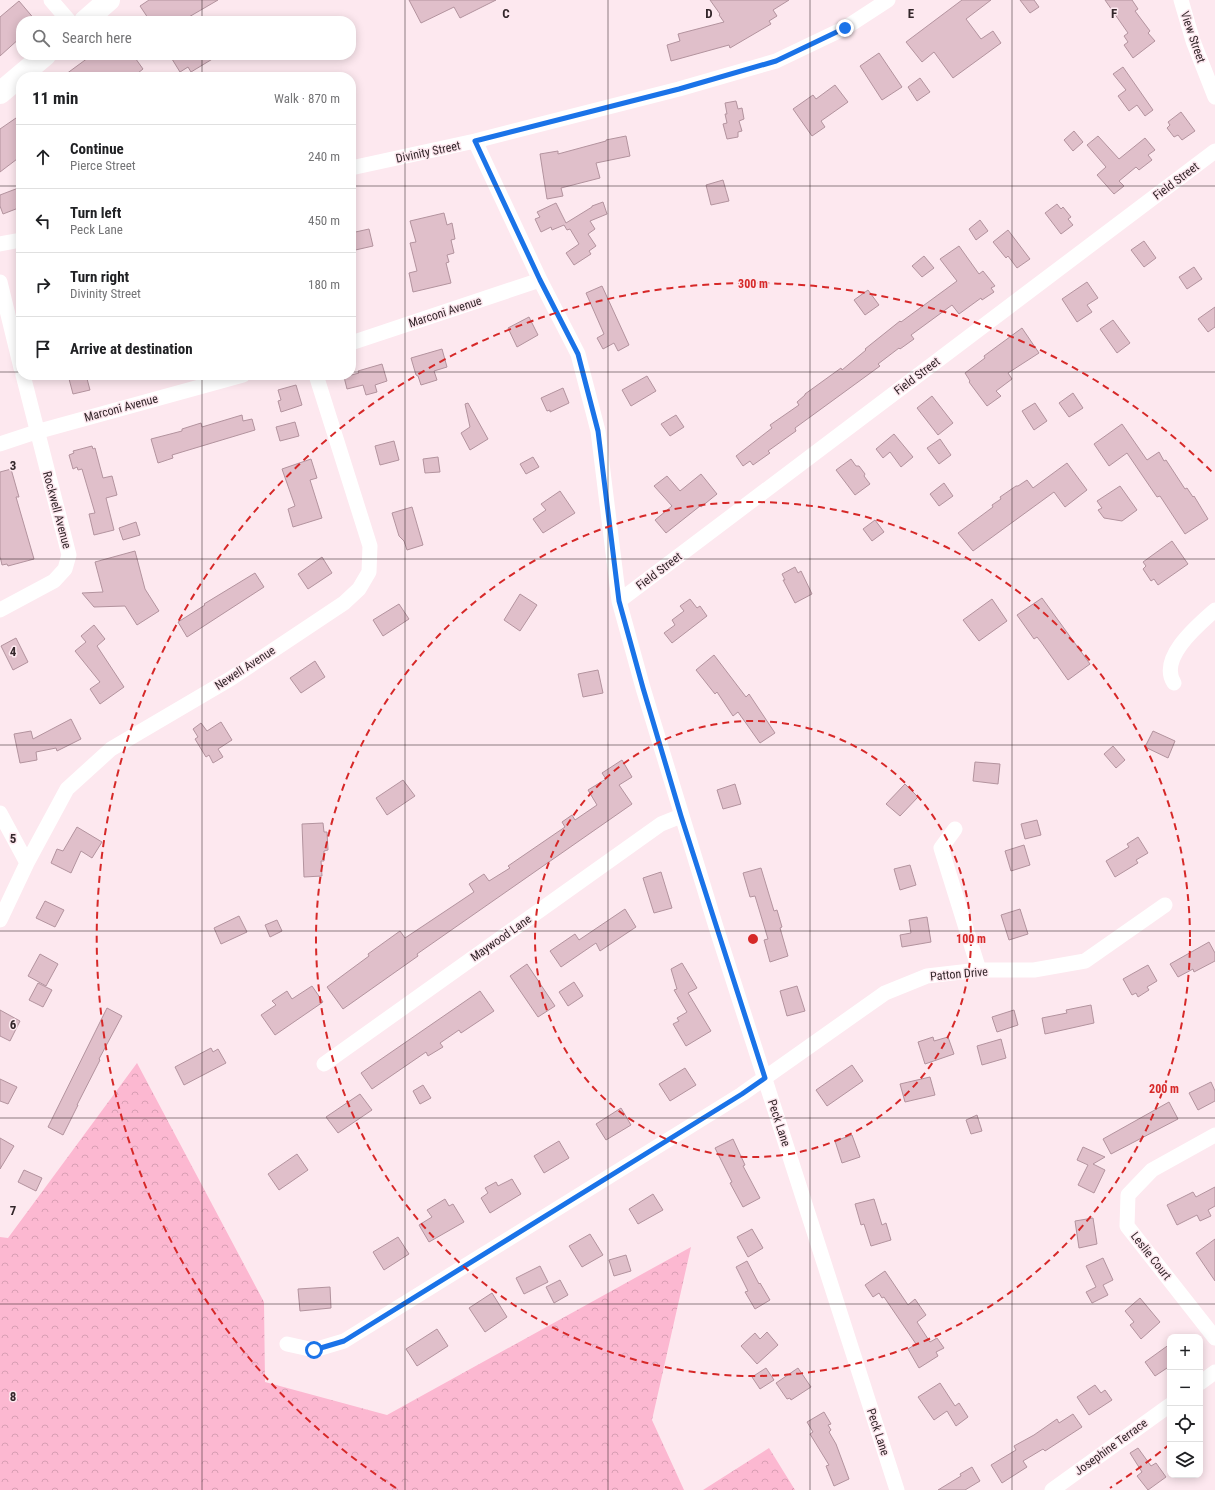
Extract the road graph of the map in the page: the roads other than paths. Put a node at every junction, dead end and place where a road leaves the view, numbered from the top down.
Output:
1 (51, 0) edge
2 (109, 0) edge
3 (888, 0) edge
4 (1181, 0) edge
5 (65, 16) edge
6 (91, 16) edge
7 (39, 60) edge
8 (25, 72) edge
9 (16, 79) edge
10 (0, 93) edge
11 (1215, 97) edge
12 (475, 141) junction
13 (1215, 151) edge
14 (356, 167) edge
15 (16, 241) edge
16 (0, 244) edge
17 (540, 280) junction
18 (0, 282) edge
19 (356, 341) edge
20 (16, 348) edge
21 (24, 380) edge
22 (225, 380) edge
23 (318, 380) edge
24 (36, 432) junction
25 (0, 444) edge
26 (619, 601) junction
27 (0, 610) edge
28 (1215, 610) edge
29 (1174, 683) dead end
30 (0, 813) edge
31 (681, 816) junction
32 (955, 829) dead end
33 (27, 863) junction
34 (1165, 905) dead end
35 (0, 920) edge
36 (979, 970) junction
37 (324, 1064) dead end
38 (765, 1078) junction
39 (1215, 1135) edge
40 (1215, 1338) edge
41 (287, 1344) dead end
42 (1215, 1372) edge
43 (1203, 1381) edge
44 (1169, 1406) edge
45 (897, 1490) edge
46 (1052, 1490) edge

1 - 5 street
2 - 6 highway
3 - 12 street, Divinity Street
4 - 11 street, View Street
7 - 8 highway
9 - 10 highway
12 - 14 street, Divinity Street
12 - 17 street, Peck Lane
13 - 26 street, Field Street
15 - 16 street
17 - 19 street, Marconi Avenue
17 - 26 street, Peck Lane
18 - 20 street
21 - 24 street, Rockwell Avenue
22 - 24 street, Marconi Avenue
23 - 33 street, Newell Avenue
24 - 25 street, Marconi Avenue
24 - 27 street, Rockwell Avenue
26 - 31 street, Peck Lane
28 - 29 street
30 - 33 street
31 - 37 street, Maywood Lane
31 - 38 street, Peck Lane
32 - 36 street
33 - 35 street, Newell Avenue
34 - 36 street, Patton Drive
36 - 38 street, Patton Drive
38 - 41 street, Patton Drive
38 - 45 street, Peck Lane
39 - 40 street, Leslie Court
42 - 43 street
44 - 46 street, Josephine Terrace

